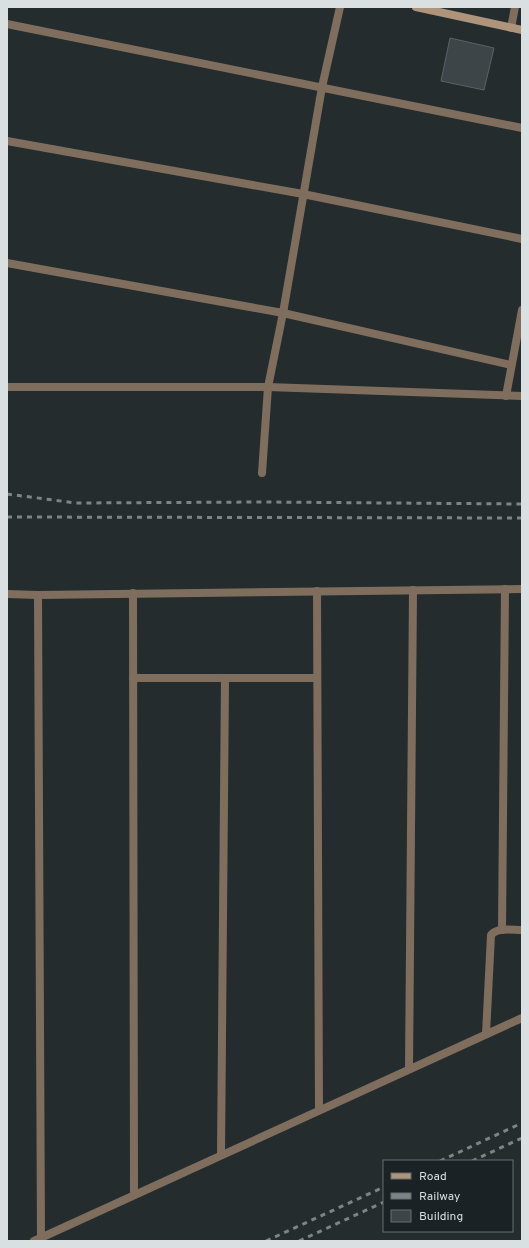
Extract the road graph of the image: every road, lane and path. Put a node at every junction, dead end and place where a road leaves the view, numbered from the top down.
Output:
1 (340, 7) edge
2 (416, 7) edge
3 (515, 7) edge
4 (7, 24) edge
5 (511, 28) junction
6 (522, 30) edge
7 (322, 87) junction
8 (522, 128) edge
9 (7, 140) edge
10 (303, 194) junction
11 (522, 239) edge
12 (7, 264) edge
13 (522, 310) edge
14 (283, 313) junction
15 (511, 365) junction
16 (7, 387) edge
17 (268, 387) junction
18 (506, 396) junction
19 (522, 396) edge
20 (262, 473) dead end
21 (505, 589) junction
22 (522, 589) edge
23 (413, 590) junction
24 (317, 591) junction
25 (133, 593) junction
26 (7, 594) edge
27 (38, 595) junction
28 (133, 678) junction
29 (225, 678) junction
30 (317, 678) junction
31 (502, 930) junction
32 (522, 930) edge
33 (522, 1018) edge
34 (486, 1034) junction
35 (409, 1069) junction
36 (319, 1110) junction
37 (221, 1155) junction
38 (134, 1194) junction
39 (37, 1240) edge

1 - 7 street
2 - 5 main road
3 - 5 street
4 - 7 street
5 - 6 main road
7 - 8 street
7 - 10 street
9 - 10 street
10 - 11 street
10 - 14 street
12 - 14 street
13 - 15 street
14 - 15 street
14 - 17 street
15 - 18 street
16 - 17 street
17 - 18 street
17 - 20 street
18 - 19 street
21 - 22 street
21 - 23 street
21 - 31 street
23 - 24 street
23 - 35 street
24 - 25 street
24 - 30 street
25 - 27 street
25 - 28 street
26 - 27 street
27 - 39 street
28 - 29 street
28 - 38 street
29 - 30 street
29 - 37 street
30 - 36 street
31 - 32 street
31 - 34 street
33 - 34 street
34 - 35 street
35 - 36 street
36 - 37 street
37 - 38 street
38 - 39 street

